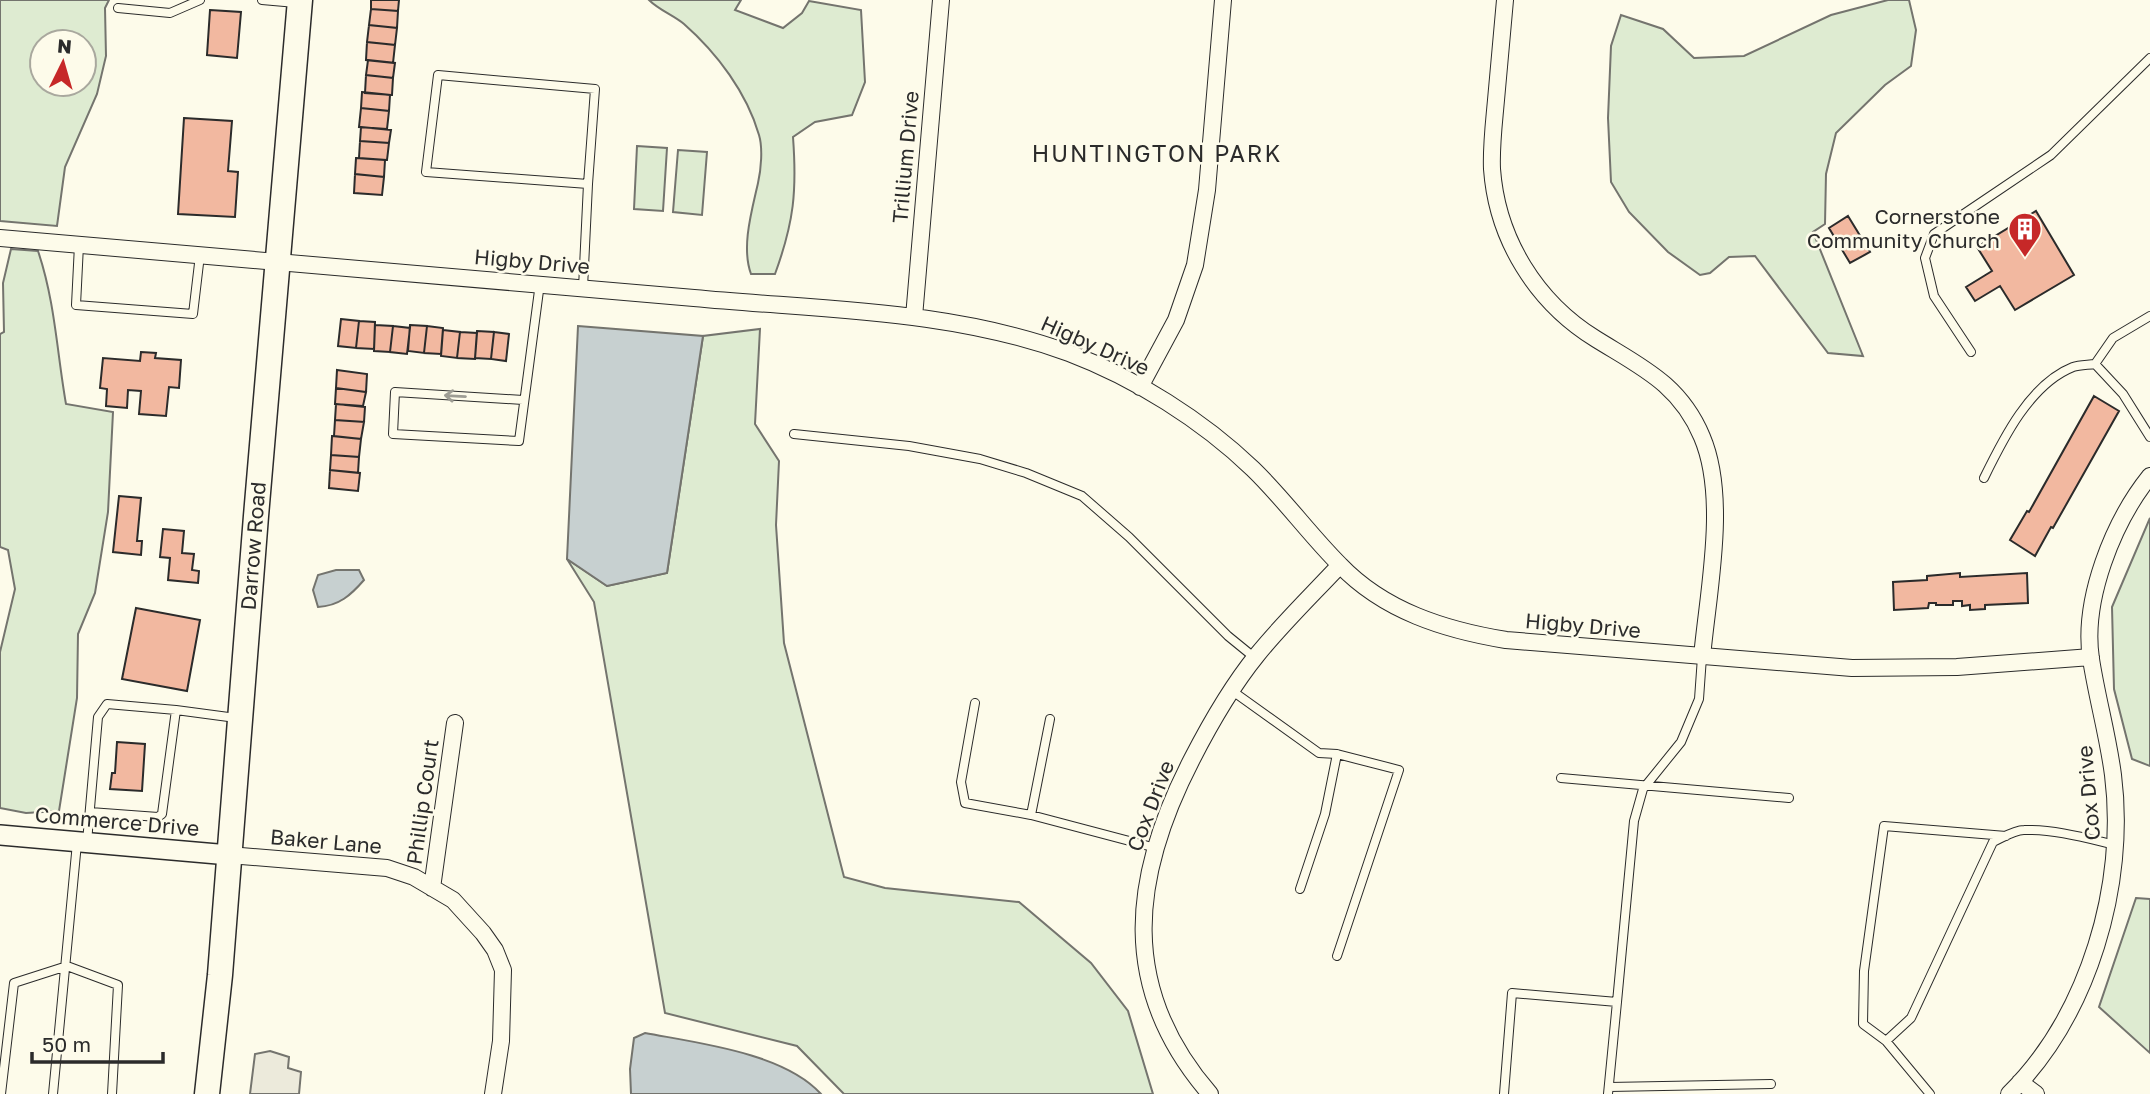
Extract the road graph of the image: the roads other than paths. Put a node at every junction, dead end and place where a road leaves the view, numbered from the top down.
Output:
1 (200, 0) edge
2 (262, 0) edge
3 (941, 0) edge
4 (1223, 0) edge
5 (1506, 0) edge
6 (300, 2) edge
7 (118, 8) dead end
8 (2150, 58) edge
9 (588, 184) junction
10 (0, 238) edge
11 (79, 245) junction
12 (200, 256) junction
13 (276, 262) junction
14 (540, 283) junction
15 (583, 288) junction
16 (2150, 316) edge
17 (914, 317) junction
18 (1971, 352) dead end
19 (2095, 364) junction
20 (1140, 387) junction
21 (523, 400) junction
22 (794, 434) dead end
23 (2150, 438) edge
24 (2150, 476) edge
25 (1984, 478) dead end
26 (1340, 565) junction
27 (1702, 657) junction
28 (2091, 657) junction
29 (1255, 658) junction
30 (1231, 690) junction
31 (975, 703) dead end
32 (176, 710) junction
33 (240, 718) junction
34 (1050, 719) dead end
35 (455, 723) dead end
36 (1337, 754) junction
37 (1560, 778) dead end
38 (1645, 787) junction
39 (1789, 798) dead end
40 (90, 812) junction
41 (1031, 815) junction
42 (0, 835) edge
43 (2006, 836) junction
44 (82, 842) junction
45 (2116, 845) junction
46 (1156, 848) junction
47 (229, 855) junction
48 (432, 888) junction
49 (1300, 889) dead end
50 (1337, 956) dead end
51 (67, 967) junction
52 (1617, 1002) junction
53 (1886, 1041) junction
54 (1771, 1084) dead end
55 (2015, 1088) edge
56 (1609, 1090) edge
57 (1, 1094) edge
58 (54, 1094) edge
59 (112, 1094) edge
60 (207, 1094) edge
61 (493, 1094) edge
62 (1210, 1094) edge
63 (1503, 1094) edge
64 (1930, 1094) edge
65 (2036, 1094) edge

1 - 7 lane
2 - 6 lane
3 - 17 street, Trillium Drive
4 - 20 street
5 - 27 street
6 - 13 main road, Darrow Road
8 - 18 lane
9 - 9 lane
9 - 15 lane
10 - 11 street, Higby Drive
11 - 12 street, Higby Drive
11 - 12 lane
12 - 13 street, Higby Drive
13 - 14 street, Higby Drive
13 - 33 main road, Darrow Road
14 - 15 street, Higby Drive
14 - 21 lane
15 - 17 street, Higby Drive
16 - 19 lane
17 - 20 street, Higby Drive
19 - 23 lane
19 - 25 lane
20 - 26 street, Higby Drive
21 -> 21 lane
22 - 29 lane
24 - 28 street, Cox Drive
26 - 27 street, Higby Drive
26 - 29 street, Cox Drive
27 - 28 street, Higby Drive
27 - 38 lane
28 - 45 street, Cox Drive
29 - 30 street, Cox Drive
30 - 36 lane
30 - 46 street, Cox Drive
31 - 41 lane
32 - 33 lane
32 - 40 lane
32 - 40 lane
33 - 47 main road, Darrow Road
34 - 41 lane
35 - 48 street, Phillip Court
36 - 49 lane
36 - 50 lane
37 - 38 lane
38 - 39 lane
38 - 52 lane
40 - 44 lane
41 - 46 lane
42 - 44 street, Commerce Drive
43 - 45 lane
43 - 53 lane
43 - 53 lane
44 - 47 street, Commerce Drive
44 - 51 lane
45 - 55 street, Cox Drive
46 - 62 street, Cox Drive
47 - 48 street, Baker Lane
47 - 60 main road, Darrow Road
48 - 61 street, Baker Lane
51 - 57 lane
51 - 58 lane
51 - 59 lane
52 - 56 lane
52 - 63 lane
53 - 64 lane
54 - 56 lane
55 - 65 street

